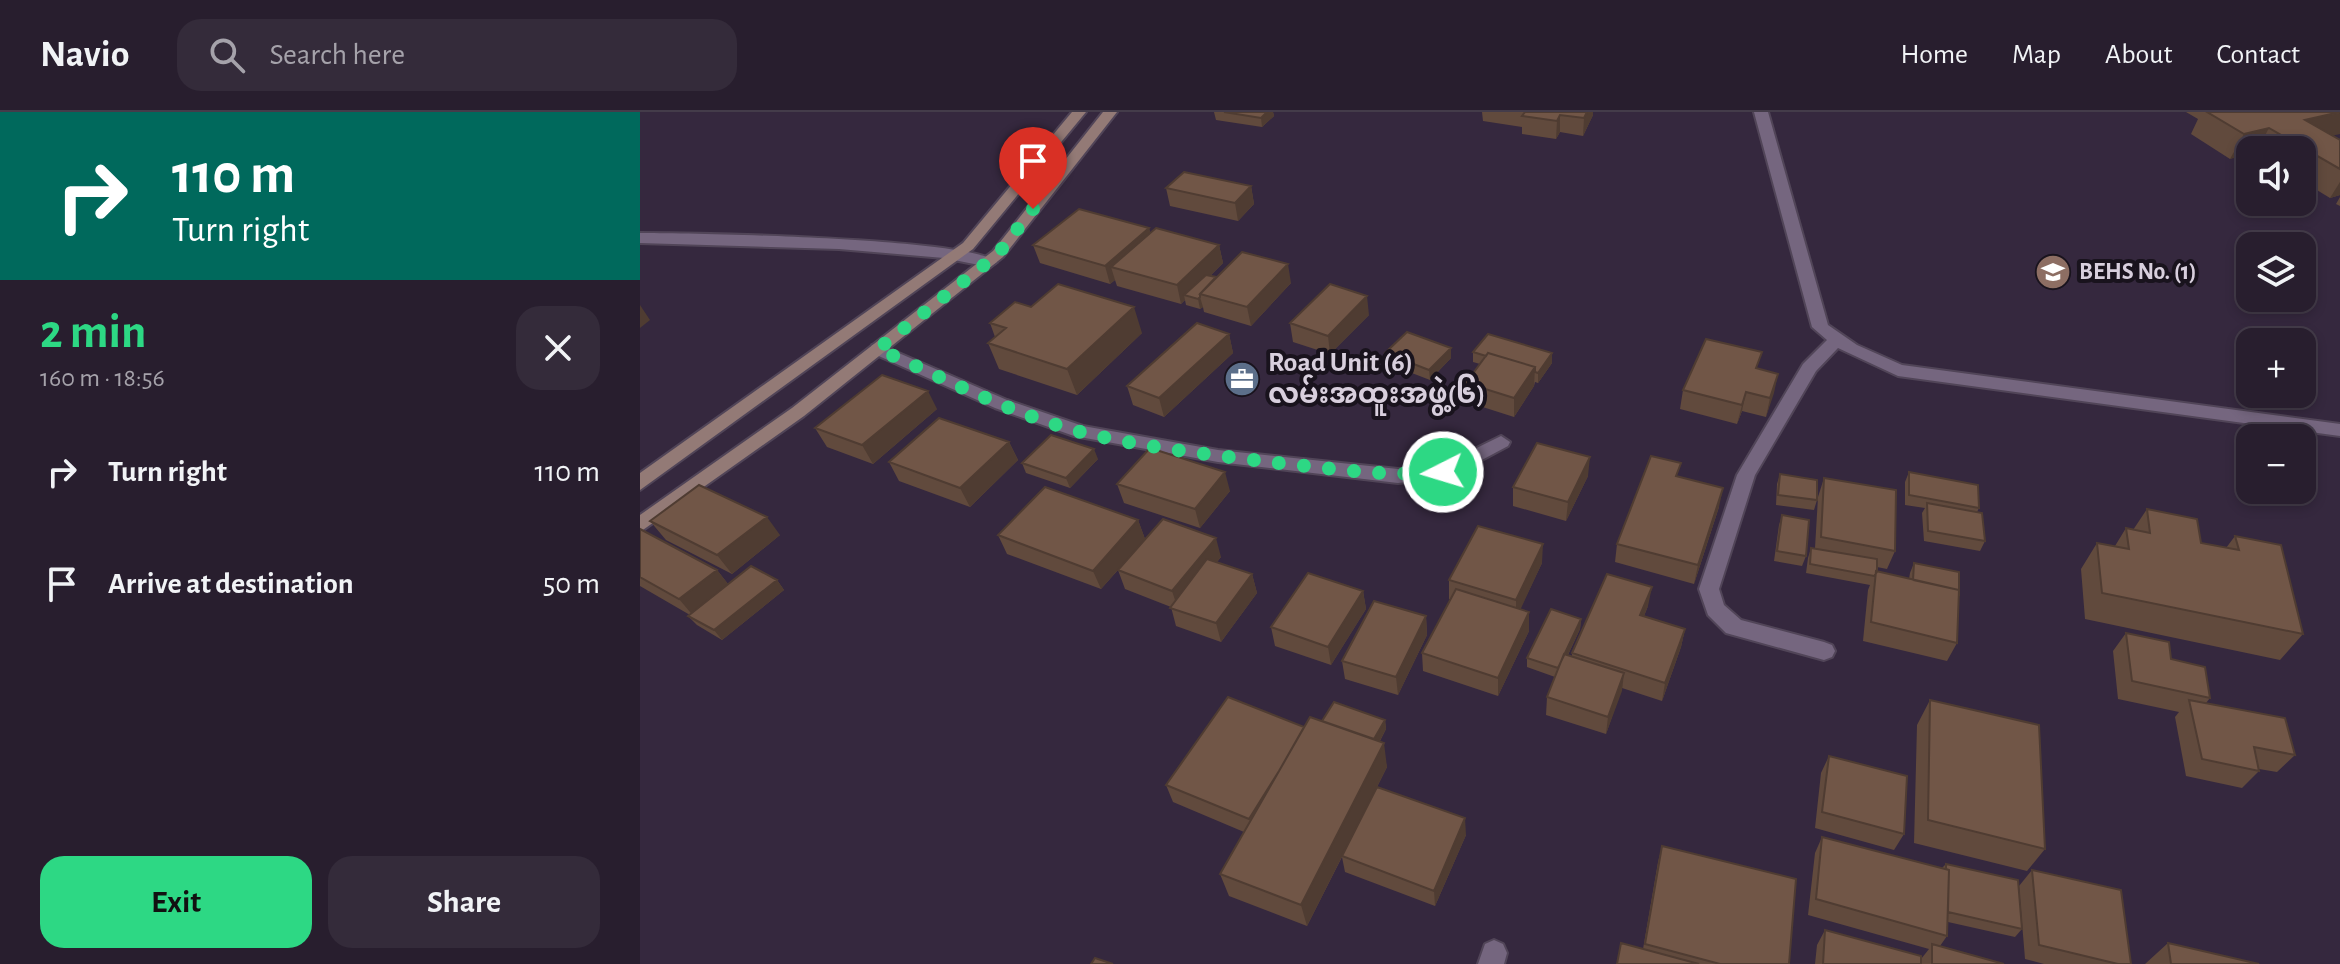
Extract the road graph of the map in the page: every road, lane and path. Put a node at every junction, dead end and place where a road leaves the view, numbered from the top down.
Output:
1 (1079, 112) edge
2 (1110, 112) edge
3 (1761, 112) edge
4 (640, 238) edge
5 (958, 254) junction
6 (989, 262) junction
7 (1837, 339) junction
8 (878, 349) junction
9 (2340, 430) edge
10 (1501, 442) dead end
11 (640, 483) edge
12 (640, 525) edge
13 (1824, 651) dead end

1 - 5 main road
2 - 6 main road
3 - 7 street
4 - 5 street
5 - 6 street
5 - 11 main road
6 - 8 main road
7 - 9 street
7 - 13 street
8 - 10 street
8 - 12 main road

